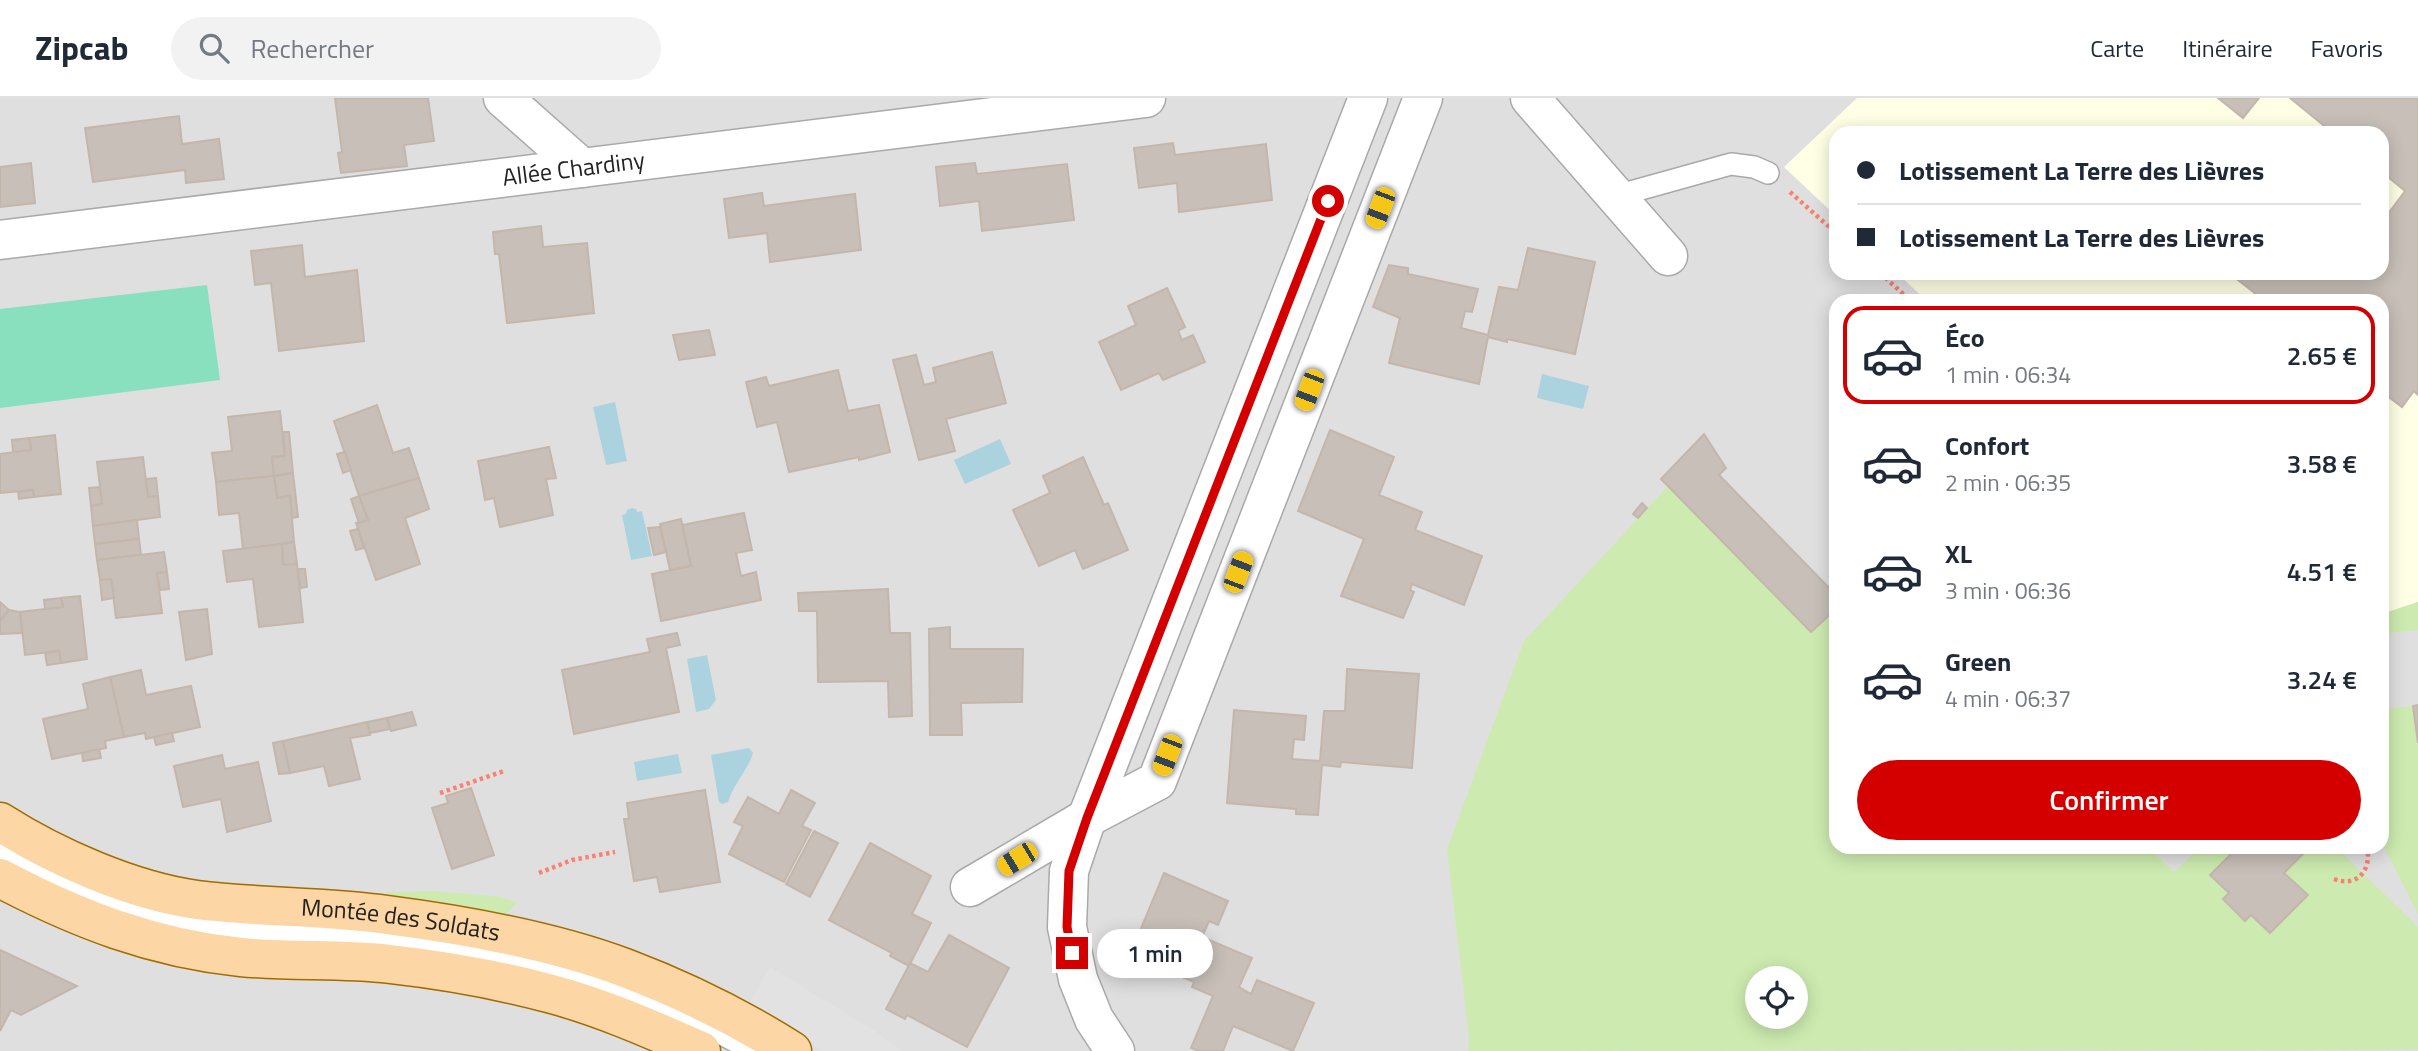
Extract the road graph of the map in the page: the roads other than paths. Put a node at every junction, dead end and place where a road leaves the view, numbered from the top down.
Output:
1 (503, 98) edge
2 (1146, 98) edge
3 (1368, 98) edge
4 (1423, 98) edge
5 (1530, 98) edge
6 (582, 168) junction
7 (1768, 173) road end
8 (1616, 196) junction
9 (0, 240) edge
10 (1668, 256) dead end
11 (1087, 818) junction
12 (0, 822) edge
13 (0, 851) edge
14 (0, 878) edge
15 (970, 887) dead end
16 (701, 1051) edge
17 (754, 1051) edge
18 (792, 1051) edge
19 (1115, 1051) edge

1 - 6 street
2 - 6 street, Allée Chardiny
3 - 11 street
4 - 11 street
5 - 8 street
6 - 9 street, Allée Chardiny
7 - 8 lane
8 - 10 street
11 - 15 street
11 - 19 street
12 - 18 main road, Montée des Soldats
13 - 17 lane
14 - 16 main road, Montée des Soldats

